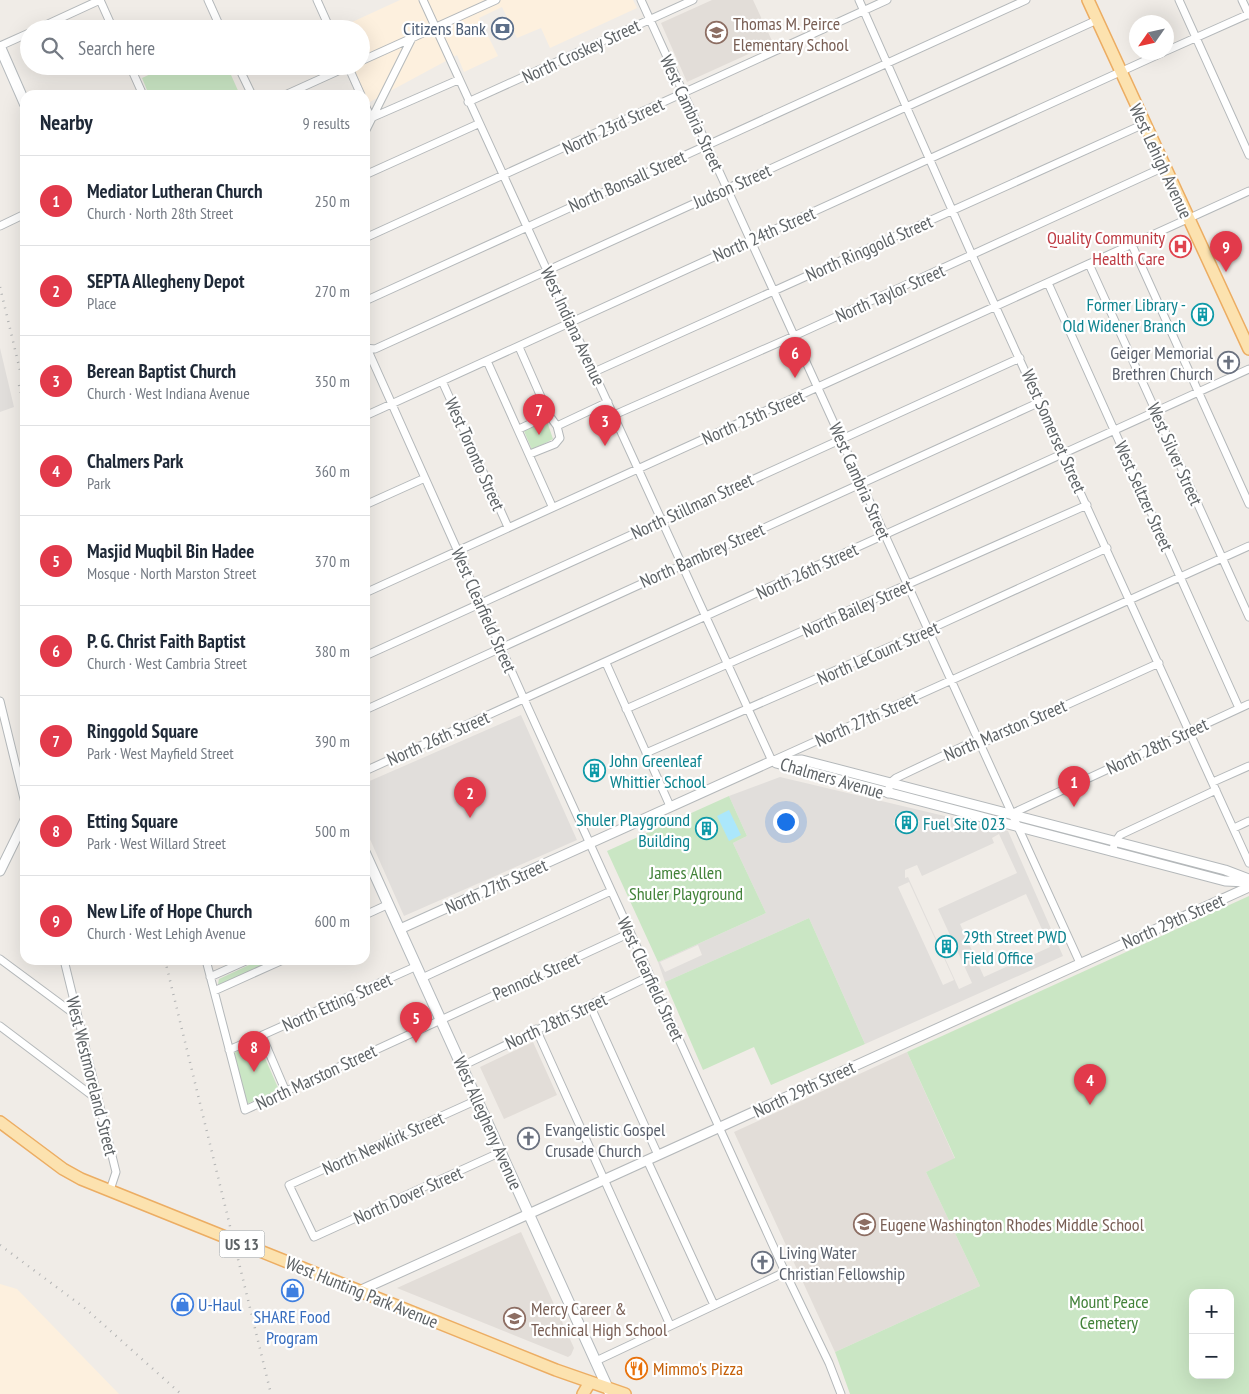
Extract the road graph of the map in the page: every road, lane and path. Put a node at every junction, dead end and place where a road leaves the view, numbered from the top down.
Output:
1 (100, 0) edge
2 (208, 0) edge
3 (317, 0) edge
4 (423, 0) edge
5 (496, 0) edge
6 (641, 0) edge
7 (693, 0) edge
8 (859, 0) edge
9 (887, 0) edge
10 (1026, 0) edge
11 (1088, 0) edge
12 (1179, 0) edge
13 (1242, 0) edge
14 (864, 10) junction
15 (1249, 14) edge
16 (650, 19) junction
17 (57, 20) edge
18 (109, 20) edge
19 (217, 20) edge
20 (326, 20) edge
21 (1097, 20) junction
22 (435, 28) junction
23 (20, 36) edge
24 (412, 38) junction
25 (1196, 38) junction
26 (0, 46) edge
27 (1174, 48) edge
28 (370, 57) edge
29 (1147, 60) edge
30 (887, 63) junction
31 (1121, 72) junction
32 (134, 75) edge
33 (242, 75) edge
34 (328, 75) edge
35 (352, 75) edge
36 (458, 80) junction
37 (141, 90) edge
38 (250, 90) edge
39 (296, 90) edge
40 (359, 90) edge
41 (20, 92) edge
42 (683, 93) junction
43 (468, 102) junction
44 (908, 107) junction
45 (371, 118) joint
46 (478, 124) junction
47 (1144, 124) junction
48 (707, 145) junction
49 (1249, 155) edge
50 (931, 158) junction
51 (1164, 167) junction
52 (370, 173) edge
53 (502, 176) junction
54 (727, 189) junction
55 (1249, 191) edge
56 (953, 210) junction
57 (20, 216) edge
58 (1188, 219) junction
59 (0, 226) edge
60 (527, 226) junction
61 (370, 236) edge
62 (750, 240) junction
63 (1132, 245) junction
64 (972, 255) junction
65 (1089, 264) junction
66 (547, 270) junction
67 (1048, 283) junction
68 (774, 291) junction
69 (370, 299) edge
70 (996, 306) junction
71 (571, 321) junction
72 (794, 336) junction
73 (519, 347) junction
74 (370, 348) edge
75 (1249, 349) edge
76 (370, 356) edge
77 (1020, 358) junction
78 (487, 361) junction
79 (1249, 369) edge
80 (594, 372) junction
81 (442, 382) junction
82 (818, 388) junction
83 (1198, 392) junction
84 (608, 402) junction
85 (1040, 402) junction
86 (392, 404) junction
87 (1156, 411) junction
88 (370, 414) edge
89 (549, 415) junction
90 (614, 415) junction
91 (557, 426) junction
92 (519, 429) junction
93 (1114, 430) junction
94 (841, 438) junction
95 (1064, 453) junction
96 (530, 454) junction
97 (638, 468) junction
98 (425, 478) junction
99 (861, 483) junction
100 (370, 503) edge
101 (1087, 504) junction
102 (1249, 504) edge
103 (552, 506) junction
104 (662, 520) junction
105 (508, 527) junction
106 (885, 535) junction
107 (1249, 546) edge
108 (1107, 548) junction
109 (458, 551) junction
110 (1222, 558) junction
111 (682, 565) junction
112 (1180, 578) junction
113 (908, 586) junction
114 (370, 591) edge
115 (1130, 600) junction
116 (481, 603) junction
117 (706, 617) junction
118 (1249, 617) edge
119 (928, 630) junction
120 (500, 647) junction
121 (370, 654) edge
122 (1159, 662) junction
123 (606, 663) junction
124 (728, 666) junction
125 (951, 682) junction
126 (524, 699) junction
127 (0, 701) edge
128 (1249, 704) edge
129 (370, 708) edge
130 (1239, 708) junction
131 (626, 709) junction
132 (748, 710) junction
133 (1190, 732) junction
134 (979, 741) junction
135 (646, 753) junction
136 (772, 761) junction
137 (1249, 766) edge
138 (370, 769) edge
139 (1213, 782) junction
140 (20, 783) edge
141 (890, 783) junction
142 (1216, 790) junction
143 (888, 794) junction
144 (670, 806) junction
145 (1011, 814) junction
146 (1249, 821) edge
147 (1017, 827) junction
148 (1234, 828) junction
149 (20, 830) edge
150 (1115, 842) junction
151 (590, 844) junction
152 (1112, 852) junction
153 (370, 863) edge
154 (1249, 863) edge
155 (0, 871) edge
156 (1249, 881) edge
157 (1249, 887) edge
158 (611, 891) junction
159 (389, 904) junction
160 (370, 913) edge
161 (400, 929) junction
162 (630, 933) junction
163 (0, 959) edge
164 (1080, 963) junction
165 (65, 965) edge
166 (207, 965) edge
167 (237, 965) edge
168 (272, 965) edge
169 (417, 966) junction
170 (650, 976) junction
171 (210, 977) junction
172 (422, 978) junction
173 (214, 991) junction
174 (590, 1005) junction
175 (78, 1016) junction
176 (441, 1019) junction
177 (0, 1026) edge
178 (536, 1029) junction
179 (262, 1036) junction
180 (229, 1050) junction
181 (462, 1066) junction
182 (286, 1092) junction
183 (98, 1100) junction
184 (477, 1100) junction
185 (0, 1122) edge
186 (720, 1127) junction
187 (501, 1152) junction
188 (658, 1155) junction
189 (647, 1160) junction
190 (604, 1180) junction
191 (110, 1190) junction
192 (529, 1214) junction
193 (314, 1237) joint
194 (785, 1272) junction
195 (359, 1291) junction
196 (714, 1305) junction
197 (670, 1325) junction
198 (596, 1361) junction
199 (590, 1382) junction
200 (609, 1391) edge
201 (582, 1394) edge
202 (625, 1394) edge
203 (841, 1394) edge

1 - 17 street
1 - 18 street
2 - 19 street
3 - 20 street
4 - 22 street, West Indiana Avenue
5 - 22 street
6 - 16 street, West Cambria Street
7 - 16 street, North Croskey Street
8 - 14 street, West Somerset Street
9 - 14 street, North 23rd Street
10 - 30 street, North Bonsall Street
11 - 21 main road, West Lehigh Avenue
12 - 25 street
13 - 15 street
14 - 30 street, West Somerset Street
14 - 42 street, North 23rd Street
15 - 25 street, North 24th Street
16 - 42 street, West Cambria Street
16 - 43 street, North Croskey Street
21 - 31 main road, West Lehigh Avenue
21 - 44 street, Judson Street
22 - 24 street
22 - 36 street, West Indiana Avenue
23 - 26 street
24 - 28 street
24 - 45 street
25 - 27 street, North 24th Street
25 - 49 street
26 - 41 main road
29 - 31 street, North 24th Street
30 - 44 street, West Somerset Street
30 - 48 street, North Bonsall Street
31 - 47 main road, West Lehigh Avenue
31 - 50 street, North 24th Street
32 - 37 street
33 - 38 street
34 - 39 street
35 - 40 street
36 - 43 street, West Indiana Avenue
36 - 45 street
42 - 48 street, West Cambria Street
42 - 53 street, North 23rd Street
43 - 46 street, West Indiana Avenue
44 - 50 street, West Somerset Street
44 - 54 street, Judson Street
46 - 52 street
46 - 53 street, West Indiana Avenue
47 - 51 main road, West Lehigh Avenue
47 - 56 street, North Ringgold Street
48 - 54 street, West Cambria Street
48 - 60 street, North Bonsall Street
50 - 56 street, West Somerset Street
50 - 62 street, North 24th Street
51 - 58 main road, West Lehigh Avenue
51 - 64 street, North Taylor Street
53 - 60 street, West Indiana Avenue
53 - 61 street, North 23rd Street
54 - 62 street, West Cambria Street
54 - 66 street, Judson Street
55 - 58 street, North 25th Street
56 - 64 street, West Somerset Street
56 - 68 street, North Ringgold Street
57 - 59 street
58 - 63 street, North 25th Street
58 - 75 main road, West Lehigh Avenue
60 - 66 street, West Indiana Avenue
60 - 69 street, North Bonsall Street
62 - 68 street, West Cambria Street
62 - 71 street, North 24th Street
63 - 65 street, North 25th Street
63 - 83 street
64 - 70 street, West Somerset Street
64 - 72 street, North Taylor Street
65 - 67 street, North 25th Street
65 - 87 street, West Silver Street
66 - 71 street, West Indiana Avenue
66 - 74 street, Judson Street
67 - 70 street, North 25th Street
67 - 93 street, West Seltzer Street
68 - 72 street, West Cambria Street
68 - 80 street, North Ringgold Street
70 - 77 street, West Somerset Street
70 - 82 street, North 25th Street
71 - 73 street, North 24th Street
71 - 80 street, West Indiana Avenue
72 - 82 street, West Cambria Street
72 - 90 street, North Taylor Street
73 - 78 street, North 24th Street
73 - 89 street
76 - 86 street, West Clearfield Street
77 - 85 street, West Somerset Street
77 - 94 street, North Stillman Street
78 - 81 street, North 24th Street
78 - 92 street
79 - 83 street, North 26th Street
80 - 84 street, West Indiana Avenue
81 - 86 street, North 24th Street
81 - 105 street, West Toronto Street
82 - 94 street, West Cambria Street
82 - 97 street, North 25th Street
83 - 87 street, North 26th Street
83 - 102 street
84 - 90 street, West Indiana Avenue
84 - 91 street
85 - 95 street, West Somerset Street
85 - 99 street, North Bambrey Street
86 - 88 street, North 24th Street
86 - 98 street, West Clearfield Street
87 - 93 street, North 26th Street
87 - 110 street, West Silver Street
89 - 91 street
89 - 92 street
90 - 97 street, West Indiana Avenue
91 - 96 street
92 - 96 street
93 - 95 street, North 26th Street
93 - 112 street, West Seltzer Street
94 - 99 street, West Cambria Street
94 - 104 street, North Stillman Street
95 - 101 street, West Somerset Street
95 - 106 street, North 26th Street
96 - 103 street
97 - 103 street, North 25th Street
97 - 104 street, West Indiana Avenue
98 - 100 street
98 - 109 street, West Clearfield Street
99 - 106 street, West Cambria Street
99 - 111 street, North Bambrey Street
101 - 108 street, West Somerset Street
101 - 113 street, North Bailey Street
103 - 105 street, North 25th Street
104 - 111 street, West Indiana Avenue
104 - 116 street, North Stillman Street
105 - 109 street, North 25th Street
106 - 113 street, West Cambria Street
106 - 117 street, North 26th Street
107 - 110 street, North 27th Street
108 - 115 street, West Somerset Street
108 - 119 street, North LeCount Street
109 - 114 street, North 25th Street
109 - 116 street, West Clearfield Street
110 - 112 street, North 27th Street
110 - 118 street, West Silver Street
111 - 117 street, West Indiana Avenue
111 - 120 street, North Bambrey Street
112 - 115 street, North 27th Street
112 - 130 street, West Seltzer Street
113 - 119 street, West Cambria Street
113 - 124 street, North Bailey Street
115 - 122 street, West Somerset Street
115 - 125 street, North 27th Street
116 - 120 street, West Clearfield Street
116 - 121 street, North Stillman Street
117 - 123 street, North 26th Street
117 - 124 street, West Indiana Avenue
119 - 125 street, West Cambria Street
119 - 132 street, North LeCount Street
120 - 126 street, West Clearfield Street
120 - 129 street, North Bambrey Street
122 - 133 street, West Somerset Street
122 - 134 street, North Marston Street
123 - 126 street, North 26th Street
123 - 131 street
124 - 131 street, North Bailey Street
124 - 132 street, West Indiana Avenue
125 - 134 street, West Cambria Street
125 - 136 street, North 27th Street
126 - 138 street, North 26th Street
126 - 151 street, West Clearfield Street
127 - 140 street
128 - 130 street, North 28th Street
130 - 133 street, North 28th Street
131 - 135 street
132 - 135 street, North LeCount Street
132 - 136 street, West Indiana Avenue
133 - 139 street, West Somerset Street
133 - 145 street, North 28th Street
134 - 141 street, North Marston Street
134 - 145 street, West Cambria Street
135 - 144 street
136 - 141 street, Chalmers Avenue
136 - 143 street, Chalmers Avenue
136 - 144 street, North 27th Street
137 - 139 street
139 - 142 street, West Somerset Street
141 - 143 street
141 - 145 street, Chalmers Avenue
142 - 148 street, West Somerset Street
142 - 150 street
143 - 147 street, Chalmers Avenue
144 - 151 street, North 27th Street
145 - 147 street, West Cambria Street
145 - 150 street, Chalmers Avenue
146 - 148 street
147 - 152 street, Chalmers Avenue
147 - 164 street, West Cambria Street
148 - 154 street, West Somerset Street
149 - 155 street
150 - 152 street
150 - 156 street, Chalmers Avenue
151 - 158 street, West Clearfield Street
151 - 161 street, North 27th Street
152 - 156 street, Chalmers Avenue
153 - 159 main road, West Allegheny Avenue
157 - 164 street, North 29th Street
158 - 162 street, West Clearfield Street
158 - 172 street
159 - 160 street
159 - 161 main road, West Allegheny Avenue
161 - 169 main road, West Allegheny Avenue
162 - 170 street, West Clearfield Street
162 - 176 street, Pennock Street
163 - 175 street
164 - 186 street, North 29th Street
165 - 175 street, West Westmoreland Street
166 - 171 street
167 - 171 street
168 - 173 street
169 - 172 main road, West Allegheny Avenue
169 - 179 street, North Etting Street
170 - 174 street, North 28th Street
170 - 186 street, West Clearfield Street
171 - 173 street
172 - 176 main road, West Allegheny Avenue
173 - 180 street
174 - 178 street, North 28th Street
174 - 188 street
175 - 183 street, West Westmoreland Street
176 - 181 main road, West Allegheny Avenue
176 - 182 street, North Marston Street
177 - 183 street
178 - 181 street, North 28th Street
178 - 190 street
179 - 180 street, North Etting Street
179 - 182 street
180 - 182 street, North Marston Street
181 - 184 main road, West Allegheny Avenue
183 - 191 street, West Westmoreland Street
184 - 187 main road, West Allegheny Avenue
184 - 193 street, North Newkirk Street
185 - 191 main road, West Hunting Park Avenue / US 13
186 - 188 street, North 29th Street
186 - 194 street, West Clearfield Street
187 - 192 main road, West Allegheny Avenue
187 - 193 street, North Dover Street
188 - 189 street, North 29th Street
189 - 190 street, North 29th Street
189 - 196 street
190 - 192 street, North 29th Street
190 - 197 street
191 - 195 main road, West Hunting Park Avenue / US 13
192 - 195 street, North 29th Street
192 - 198 main road, West Allegheny Avenue
194 - 196 street
194 - 203 street, West Clearfield Street
195 - 199 main road, West Hunting Park Avenue / US 13
196 - 197 street
197 - 198 street
198 - 199 main road
198 - 200 main road, West Allegheny Avenue
199 - 200 main road, West Hunting Park Avenue / US 13
199 - 201 main road
200 - 202 main road, West Hunting Park Avenue / US 13

